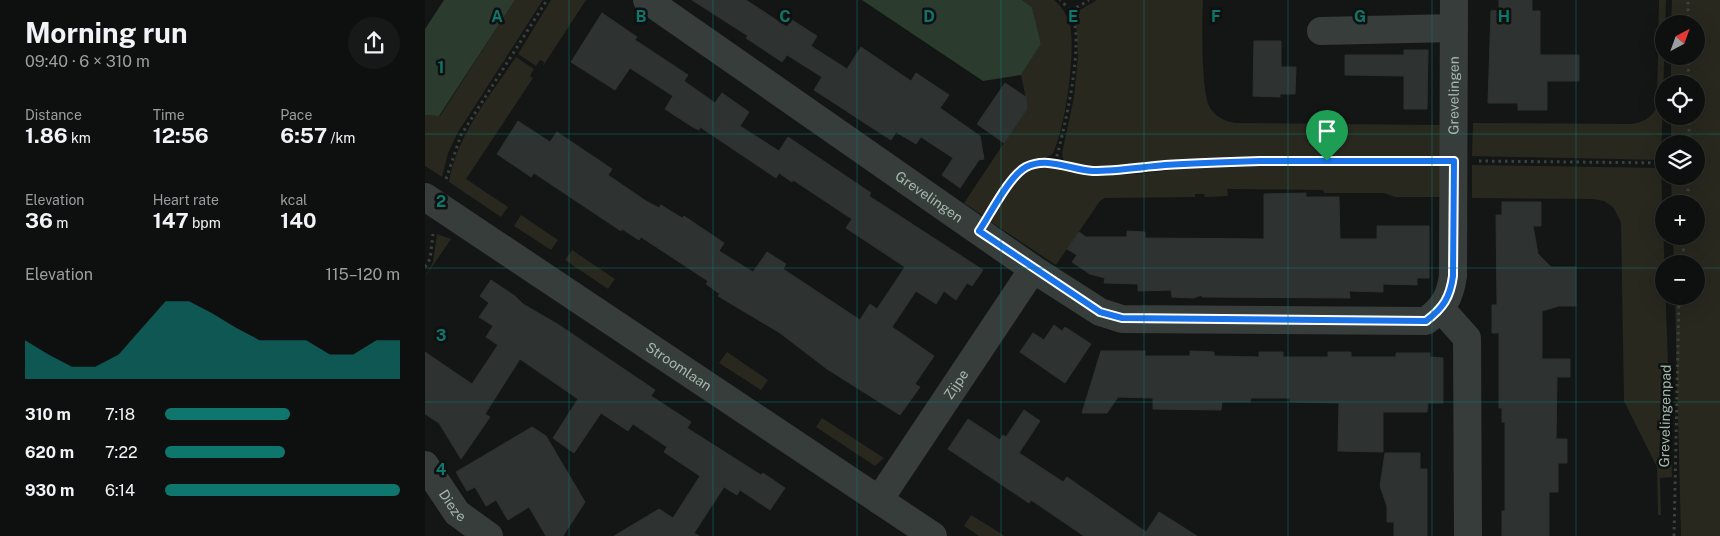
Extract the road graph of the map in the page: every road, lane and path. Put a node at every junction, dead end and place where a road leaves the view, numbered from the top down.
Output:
1 (547, 0) edge
2 (647, 0) edge
3 (1060, 0) edge
4 (1089, 0) edge
5 (1454, 0) edge
6 (1688, 0) edge
7 (1071, 11) junction
8 (1688, 15) edge
9 (1454, 28) junction
10 (1321, 31) dead end
11 (1454, 161) junction
12 (1055, 163) junction
13 (1655, 163) edge
14 (432, 202) edge
15 (979, 231) junction
16 (425, 266) edge
17 (1033, 269) junction
18 (1679, 305) edge
19 (1441, 310) junction
20 (425, 465) edge
21 (879, 500) junction
22 (489, 536) edge
23 (933, 536) edge
24 (1468, 536) edge
25 (1675, 536) edge

1 - 14 path
2 - 15 street, Grevelingen
3 - 7 path
4 - 7 path
5 - 9 street, Grevelingen
6 - 8 path
7 - 12 path
9 - 10 street
9 - 11 street, Grevelingen
11 - 12 path
11 - 13 path
11 - 19 street, Grevelingen
12 - 15 path
14 - 16 path
14 - 21 street, Stroomlaan
15 - 17 street, Grevelingen
17 - 19 street, Grevelingen
17 - 21 street, Zijpe
18 - 25 path, Grevelingenpad
19 - 24 street
20 - 22 street, Dieze
21 - 23 street, Stroomlaan

